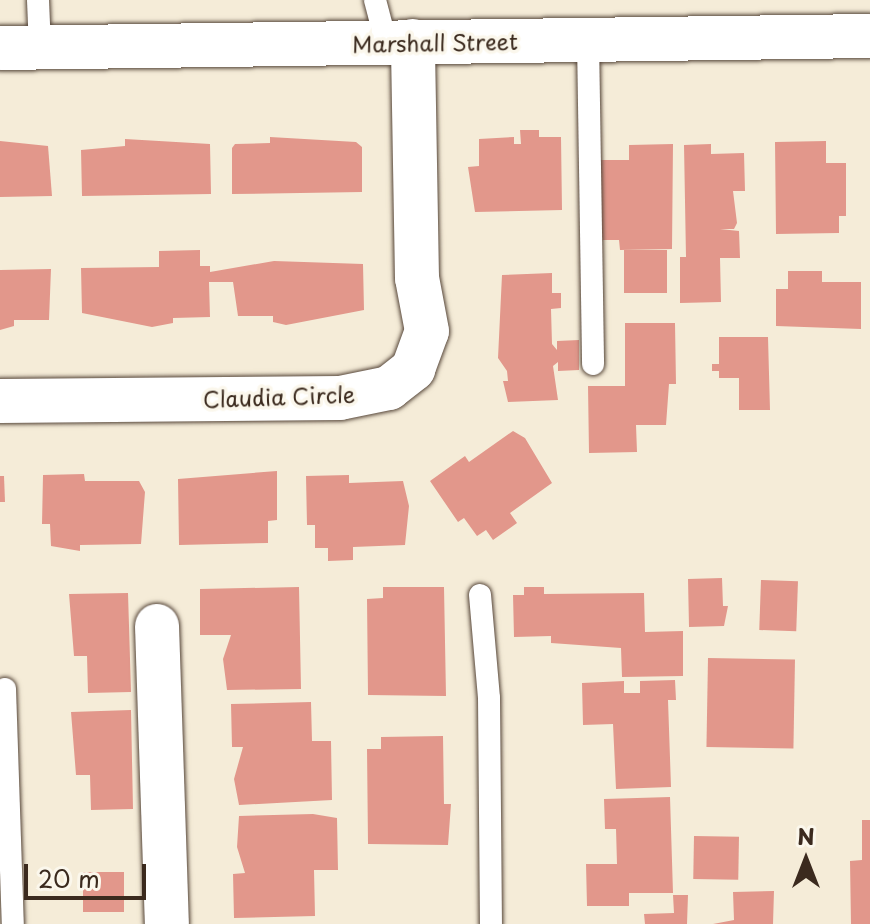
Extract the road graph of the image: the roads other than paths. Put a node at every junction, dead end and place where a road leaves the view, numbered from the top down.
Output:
1 (38, 0) edge
2 (375, 0) edge
3 (870, 36) edge
4 (588, 40) junction
5 (400, 42) junction
6 (20, 48) edge
7 (593, 364) dead end
8 (0, 401) edge
9 (480, 595) dead end
10 (157, 626) dead end
11 (5, 689) dead end
12 (13, 924) edge
13 (167, 924) edge
14 (491, 924) edge

1 - 6 lane
2 - 5 lane
3 - 4 street, Marshall Street
4 - 5 street, Marshall Street
4 - 7 lane
5 - 6 street, Marshall Street
5 - 8 street, Claudia Circle
9 - 14 lane
10 - 13 street
11 - 12 lane

